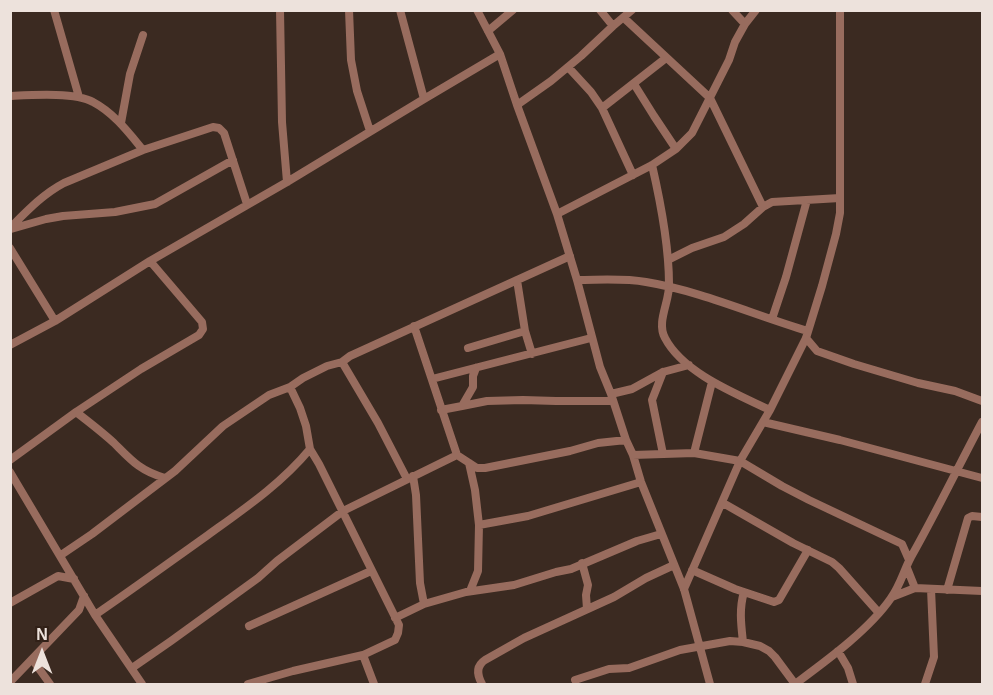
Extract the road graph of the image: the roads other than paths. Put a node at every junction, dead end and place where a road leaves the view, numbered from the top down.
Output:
1 (54, 10) edge
2 (280, 10) edge
3 (400, 10) edge
4 (477, 10) edge
5 (513, 10) edge
6 (600, 10) edge
7 (632, 10) edge
8 (732, 10) edge
9 (756, 10) edge
10 (840, 10) edge
11 (352, 11) edge
12 (624, 18) junction
13 (745, 24) junction
14 (613, 26) junction
15 (488, 31) junction
16 (143, 35) dead end
17 (500, 54) junction
18 (666, 58) junction
19 (568, 68) junction
20 (634, 84) junction
21 (10, 96) edge
22 (79, 97) junction
23 (710, 98) junction
24 (424, 99) junction
25 (517, 105) junction
26 (602, 108) junction
27 (121, 123) junction
28 (370, 132) junction
29 (676, 149) junction
30 (143, 150) junction
31 (233, 160) junction
32 (652, 165) junction
33 (633, 175) junction
34 (287, 182) junction
35 (840, 198) junction
36 (807, 200) junction
37 (247, 204) junction
38 (763, 207) junction
39 (557, 214) junction
40 (10, 229) edge
41 (10, 248) edge
42 (570, 256) junction
43 (668, 260) junction
44 (150, 261) junction
45 (517, 280) junction
46 (577, 280) junction
47 (670, 287) junction
48 (772, 319) junction
49 (55, 321) junction
50 (414, 326) junction
51 (525, 332) junction
52 (10, 333) edge
53 (807, 335) junction
54 (591, 338) junction
55 (14, 344) edge
56 (468, 348) dead end
57 (532, 354) junction
58 (342, 362) junction
59 (689, 365) junction
60 (476, 369) junction
61 (663, 372) junction
62 (432, 380) junction
63 (712, 382) junction
64 (290, 387) junction
65 (612, 397) junction
66 (982, 401) edge
67 (462, 405) junction
68 (441, 410) junction
69 (770, 410) junction
70 (76, 412) junction
71 (763, 422) junction
72 (982, 422) edge
73 (626, 440) junction
74 (310, 449) junction
75 (663, 453) junction
76 (694, 453) junction
77 (457, 455) junction
78 (633, 455) junction
79 (10, 460) edge
80 (740, 461) junction
81 (469, 463) junction
82 (956, 471) junction
83 (11, 473) edge
84 (410, 477) junction
85 (165, 478) junction
86 (982, 478) edge
87 (641, 482) junction
88 (10, 490) edge
89 (22, 491) junction
90 (723, 502) junction
91 (343, 511) junction
92 (982, 517) edge
93 (479, 525) junction
94 (662, 534) junction
95 (808, 550) junction
96 (62, 558) junction
97 (582, 563) junction
98 (908, 564) junction
99 (674, 566) junction
100 (692, 570) junction
101 (371, 571) junction
102 (58, 576) junction
103 (74, 579) junction
104 (915, 588) junction
105 (684, 589) junction
106 (931, 589) junction
107 (947, 590) junction
108 (470, 591) junction
109 (982, 591) edge
110 (744, 592) junction
111 (84, 596) junction
112 (892, 597) junction
113 (10, 603) edge
114 (424, 604) junction
115 (587, 609) junction
116 (79, 610) junction
117 (94, 613) junction
118 (879, 614) junction
119 (395, 618) junction
120 (249, 626) dead end
121 (743, 642) junction
122 (699, 646) junction
123 (838, 651) junction
124 (363, 655) junction
125 (32, 659) junction
126 (132, 668) junction
127 (575, 680) dead end
128 (11, 681) edge
129 (50, 684) edge
130 (142, 684) edge
131 (248, 684) edge
132 (374, 684) edge
133 (482, 684) edge
134 (710, 684) edge
135 (795, 684) edge
136 (853, 684) edge
137 (925, 684) edge

1 - 22 street
2 - 34 street
3 - 24 street
4 - 15 street
5 - 15 street
6 - 14 street
7 - 12 street
8 - 13 street
9 - 13 street
10 - 35 street
11 - 28 street
12 - 14 street
12 - 18 street
13 - 23 street
14 - 19 street
15 - 17 street
16 - 27 street
17 - 24 street
17 - 25 street
18 - 20 street
18 - 23 street
19 - 25 street
19 - 26 street
20 - 26 street
20 - 29 street
21 - 22 street
22 - 27 street
23 - 29 street
23 - 38 street
24 - 28 street
25 - 39 street
26 - 33 street
27 - 30 street
28 - 34 street
29 - 32 street
30 - 31 street
30 - 40 street
31 - 37 street
31 - 40 street
32 - 33 street
32 - 43 street
33 - 39 street
34 - 37 street
35 - 36 street
35 - 53 street
36 - 38 street
36 - 48 street
37 - 44 street
38 - 43 street
39 - 42 street
41 - 49 street
42 - 45 street
42 - 46 street
43 - 47 street
44 - 49 street
44 - 70 street
45 - 50 street
45 - 51 street
46 - 47 street
46 - 54 street
47 - 48 street
47 - 59 street
48 - 53 street
49 - 55 street
50 - 58 street
50 - 62 street
51 - 56 street
51 - 57 street
52 - 55 street
53 - 66 street
53 - 69 street
54 - 57 street
54 - 65 street
57 - 60 street
58 - 64 street
58 - 84 street
59 - 61 street
59 - 63 street
60 - 62 street
60 - 67 street
61 - 65 street
61 - 75 street
62 - 68 street
63 - 69 street
63 - 76 street
64 - 74 street
64 - 85 street
65 - 67 street
65 - 73 street
67 - 68 street
68 - 77 street
69 - 71 street
70 - 79 street
70 - 85 street
71 - 80 street
71 - 82 street
72 - 82 street
73 - 78 street
73 - 81 street
74 - 91 street
74 - 117 street
75 - 76 street
75 - 78 street
76 - 80 street
77 - 81 street
77 - 84 street
78 - 87 street
80 - 90 street
80 - 98 street
81 - 93 street
82 - 86 street
82 - 98 street
83 - 89 street
84 - 91 street
84 - 114 street
85 - 96 street
87 - 93 street
87 - 94 street
88 - 89 street
89 - 96 street
90 - 95 street
90 - 100 street
91 - 101 street
91 - 126 street
92 - 107 street
93 - 108 street
94 - 97 street
94 - 99 street
95 - 110 street
95 - 118 street
96 - 102 street
96 - 103 street
97 - 108 street
97 - 115 street
98 - 104 street
98 - 112 street
99 - 105 street
99 - 115 street
100 - 105 street
100 - 110 street
101 - 119 street
101 - 120 street
102 - 103 street
102 - 113 street
103 - 111 street
104 - 106 street
104 - 112 street
105 - 122 street
106 - 107 street
106 - 137 street
107 - 109 street
108 - 114 street
110 - 121 street
111 - 116 street
111 - 117 street
112 - 118 street
114 - 119 street
115 - 133 street
116 - 117 street
116 - 125 street
117 - 126 street
118 - 123 street
119 - 124 street
121 - 122 street
121 - 135 street
122 - 127 street
122 - 134 street
123 - 135 street
123 - 136 street
124 - 131 street
124 - 132 street
125 - 128 street
125 - 129 street
126 - 130 street

